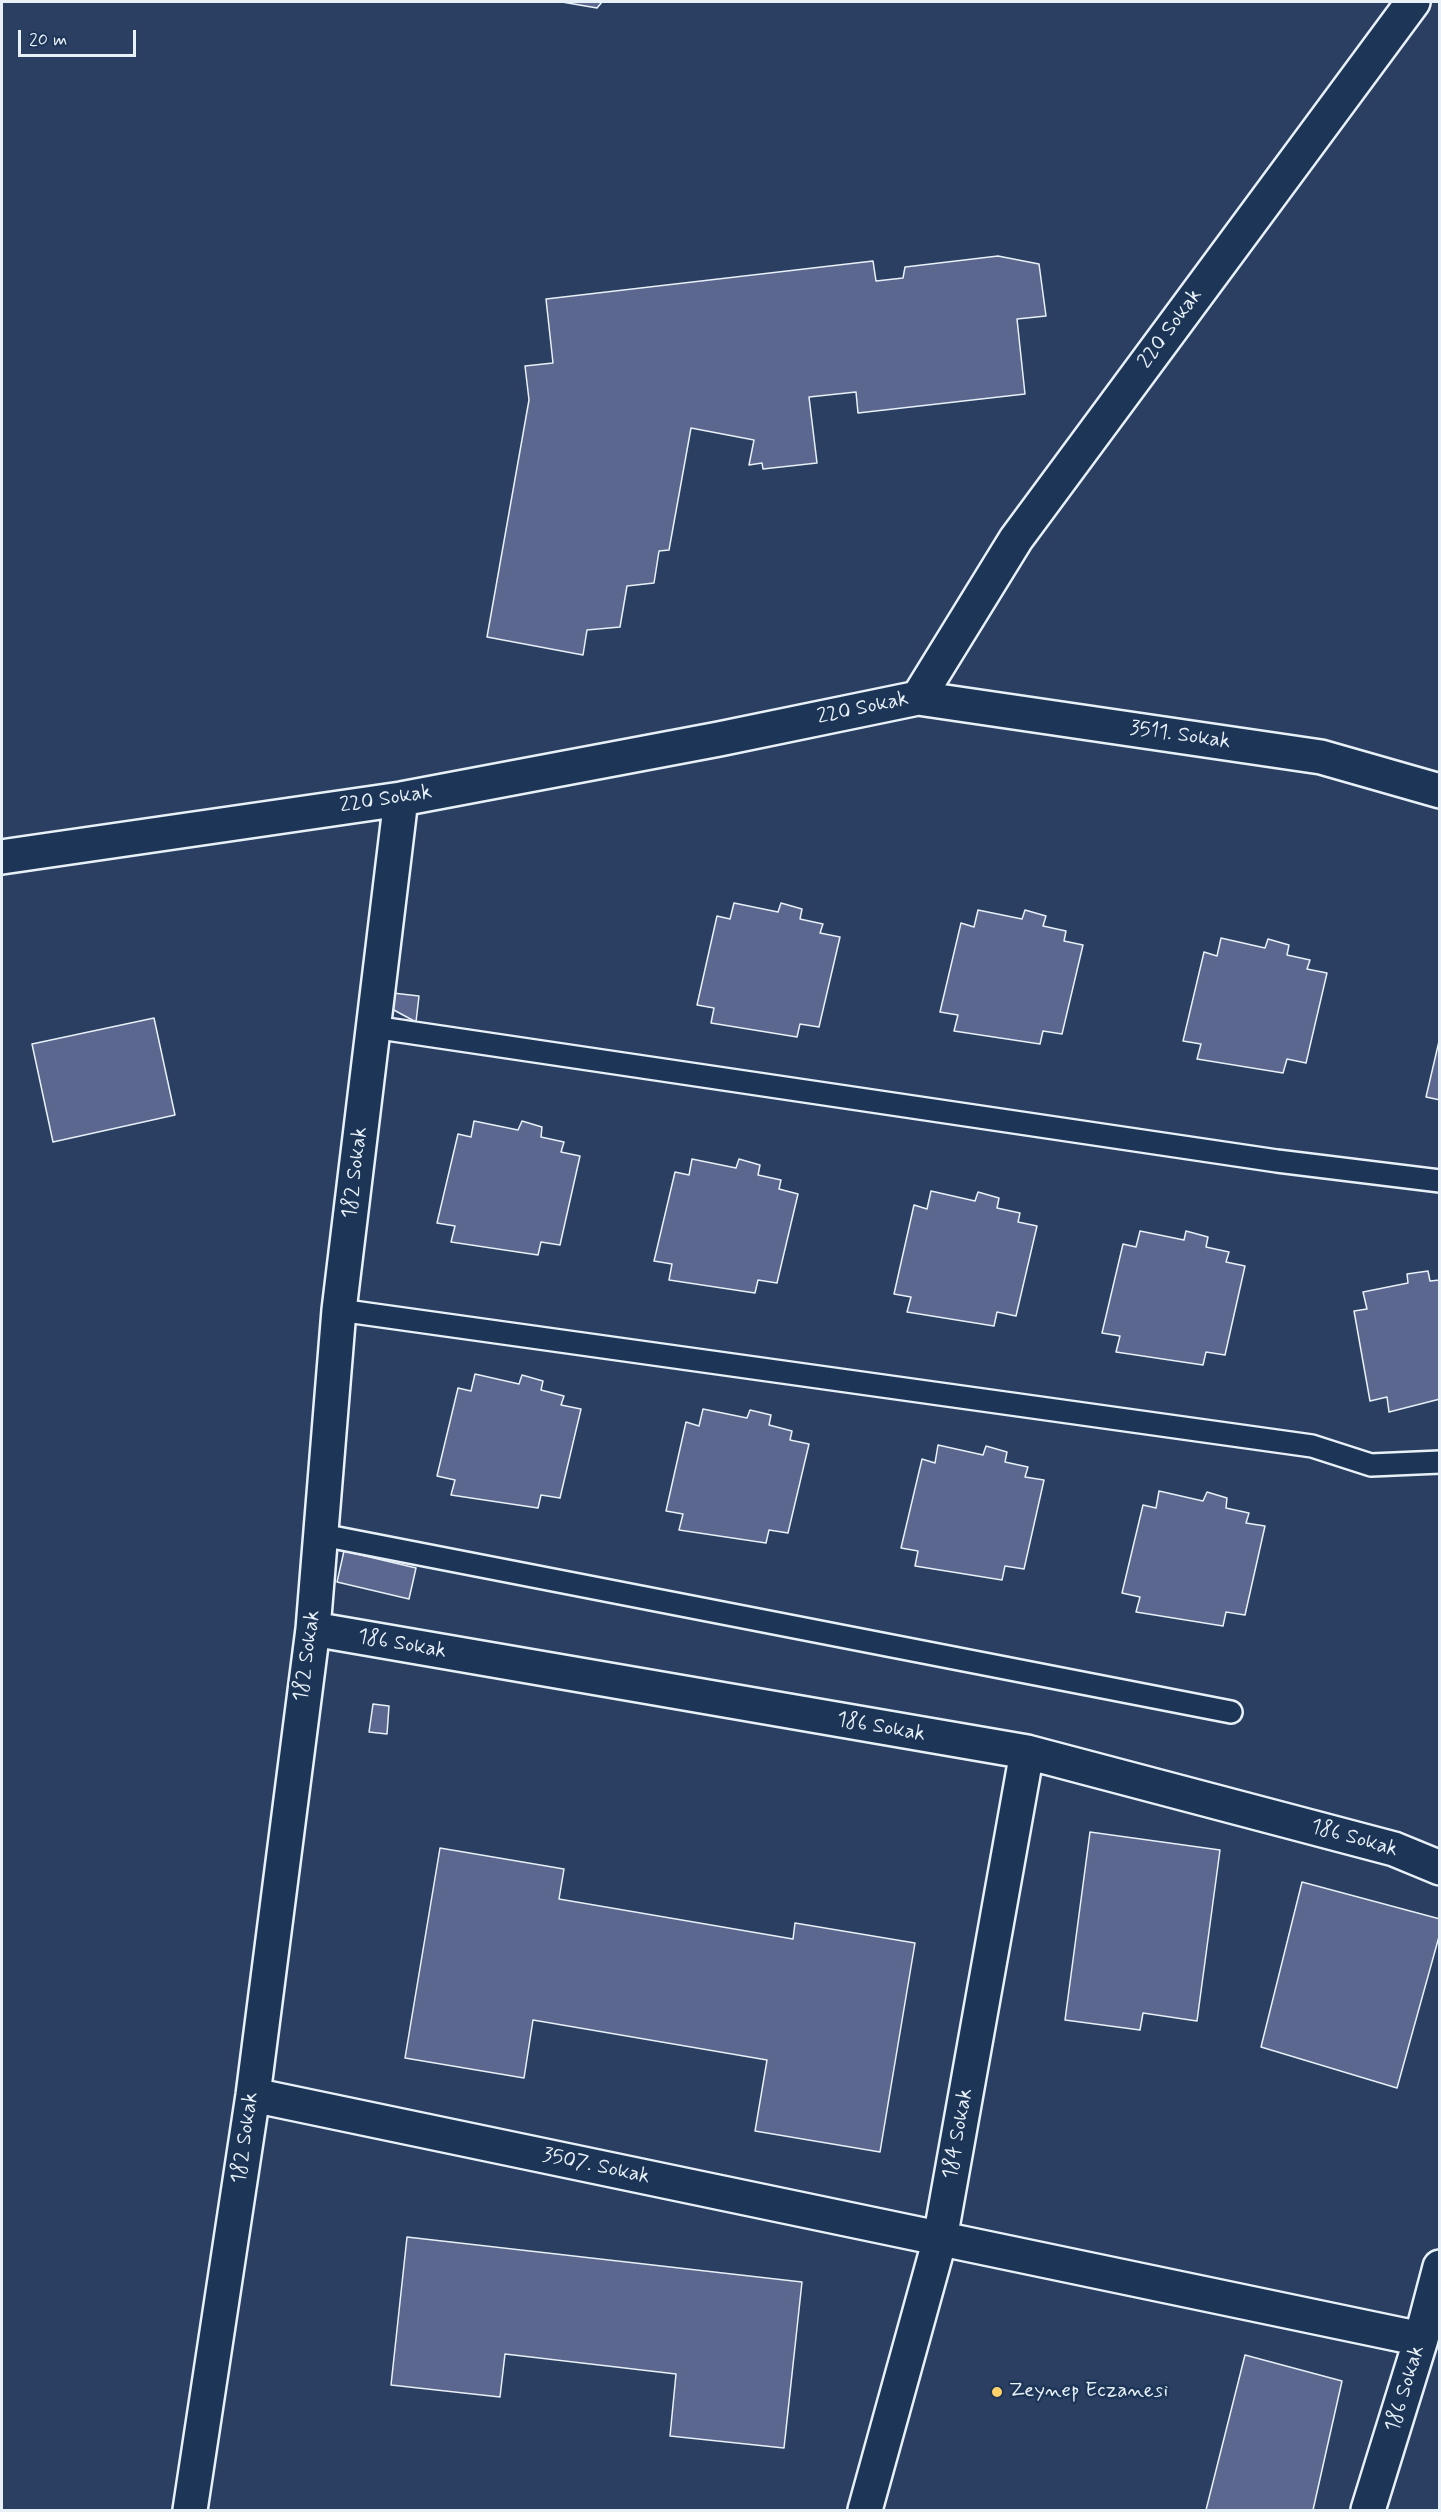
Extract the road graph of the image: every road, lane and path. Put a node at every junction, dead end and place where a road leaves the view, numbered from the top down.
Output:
1 (1413, 2) edge
2 (918, 698) junction
3 (1440, 791) edge
4 (401, 799) junction
5 (2, 857) edge
6 (373, 1027) junction
7 (1440, 1181) edge
8 (339, 1310) junction
9 (1440, 1462) edge
10 (322, 1535) junction
11 (313, 1629) junction
12 (1231, 1712) dead end
13 (1027, 1752) junction
14 (1440, 1868) edge
15 (252, 2095) junction
16 (940, 2239) junction
17 (1440, 2267) edge
18 (1421, 2338) junction
19 (190, 2511) edge
20 (865, 2511) edge
21 (1368, 2511) edge

1 - 2 street, 220 Sokak
2 - 3 street, 3511. Sokak
2 - 4 street, 220 Sokak
4 - 5 street, 220 Sokak
4 - 6 street, 182 Sokak
6 - 7 lane
6 - 8 street, 182 Sokak
8 - 9 lane
8 - 10 street, 182 Sokak
10 - 11 street, 182 Sokak
10 - 12 lane
11 - 13 street, 186 Sokak
11 - 15 street, 182 Sokak
13 - 14 street, 186 Sokak
13 - 16 street, 184 Sokak
15 - 16 street, 3507. Sokak
15 - 19 street, 182 Sokak
16 - 18 street, 3507. Sokak
16 - 20 street, 184 Sokak
17 - 18 street, 186 Sokak
18 - 21 street, 186 Sokak

